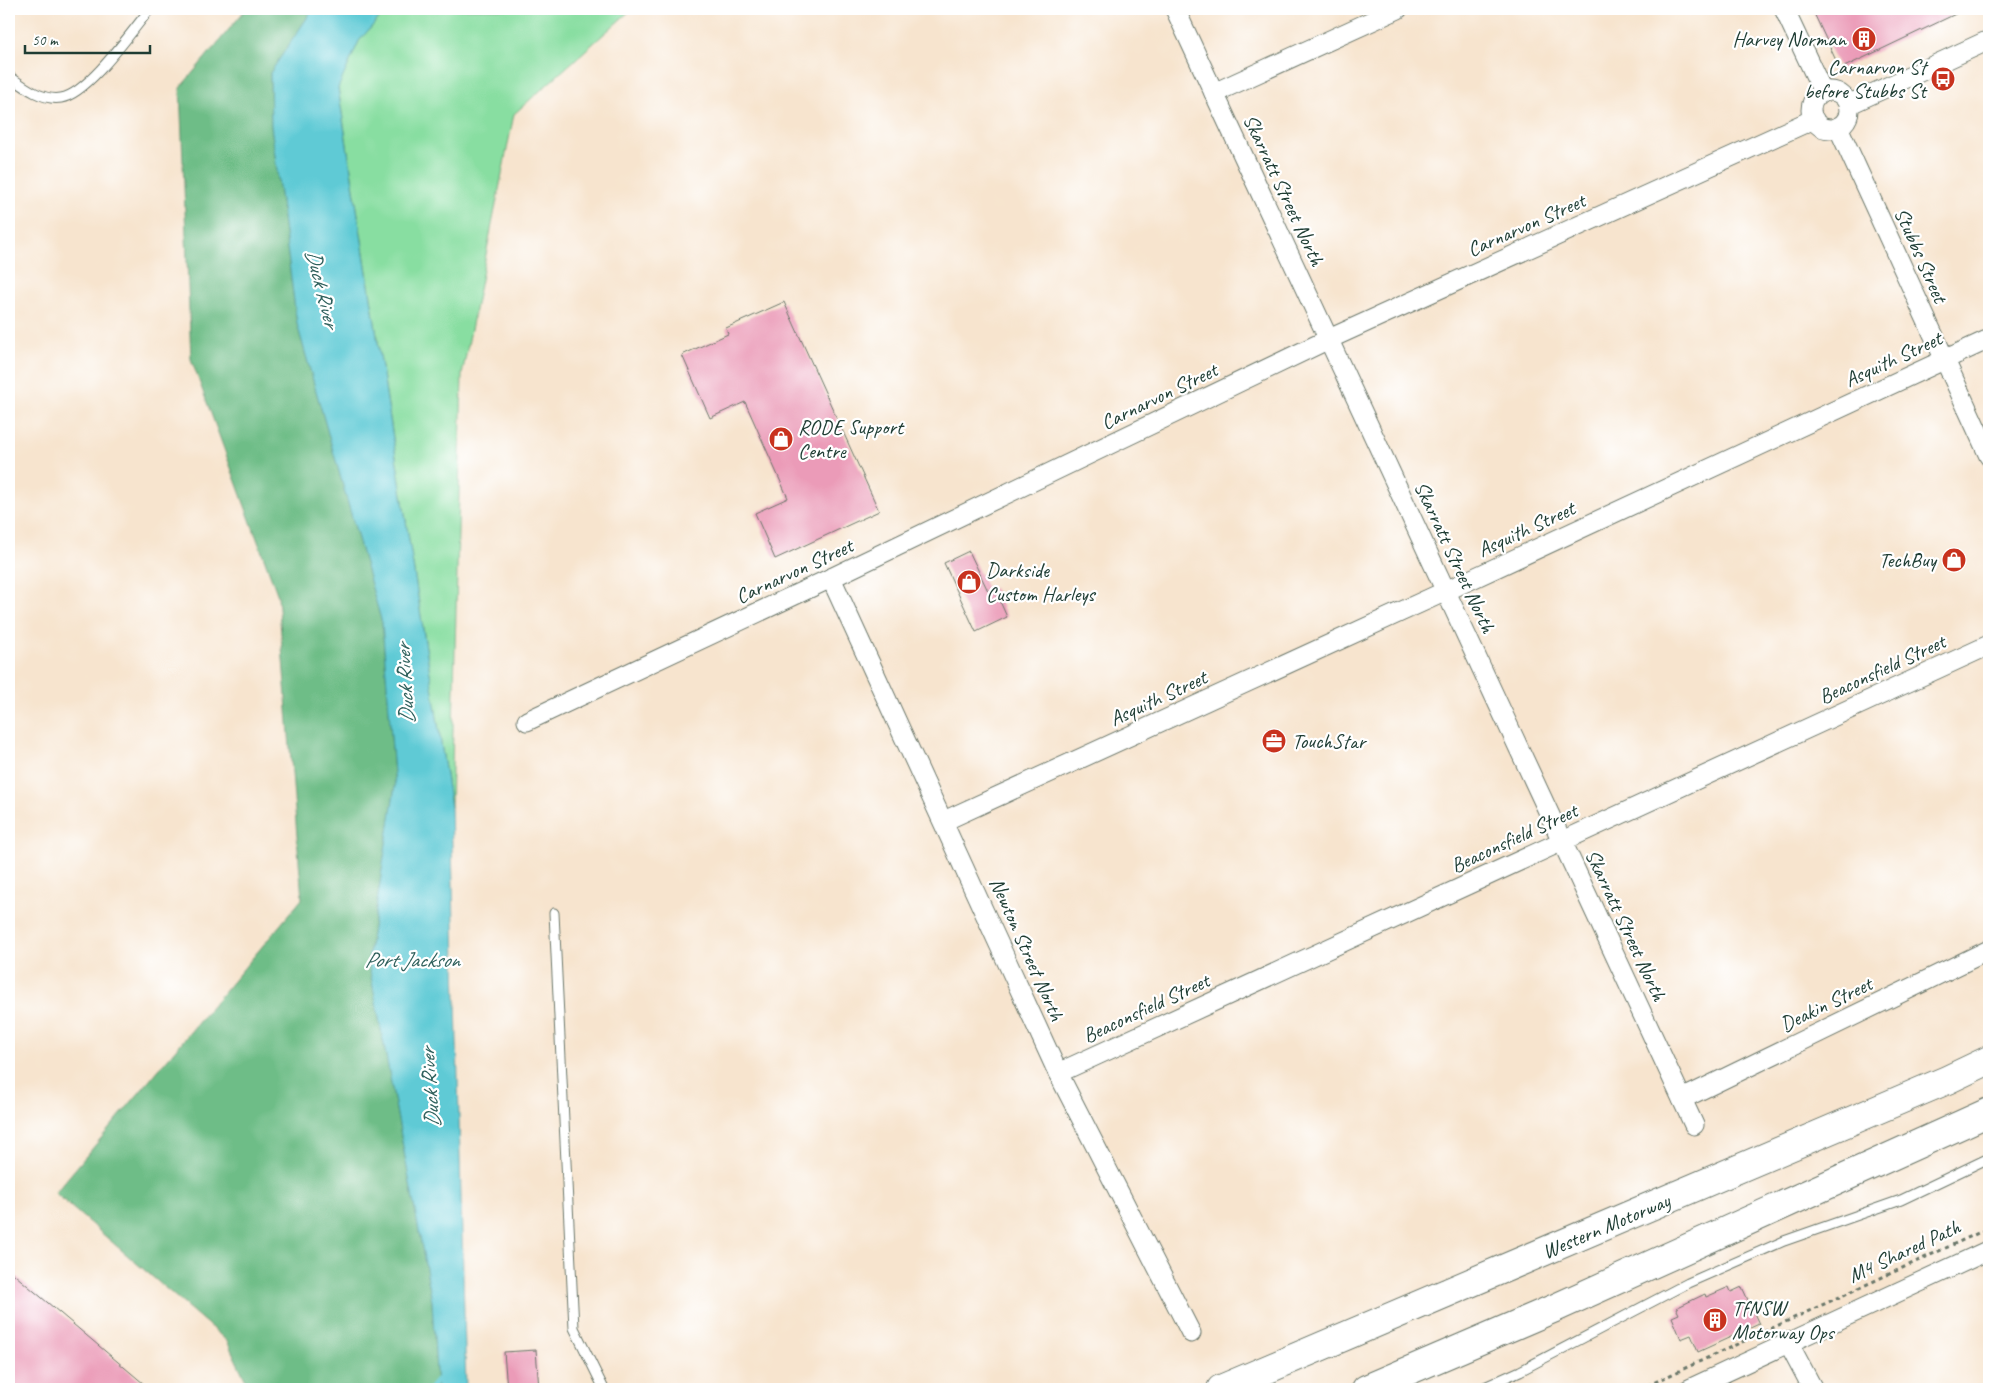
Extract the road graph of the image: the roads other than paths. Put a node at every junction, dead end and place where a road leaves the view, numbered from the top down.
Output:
1 (150, 9) edge
2 (1175, 9) edge
3 (1398, 9) edge
4 (1784, 9) edge
5 (1989, 40) edge
6 (9, 76) edge
7 (1823, 92) junction
8 (1214, 93) junction
9 (1848, 105) junction
10 (1814, 119) junction
11 (1838, 126) junction
12 (1329, 339) junction
13 (1989, 339) edge
14 (1944, 360) junction
15 (1989, 456) edge
16 (831, 578) junction
17 (1446, 591) junction
18 (1989, 645) edge
19 (527, 721) dead end
20 (944, 821) junction
21 (1562, 841) junction
22 (554, 913) dead end
23 (1989, 950) edge
24 (1989, 1060) edge
25 (1058, 1073) junction
26 (1682, 1099) junction
27 (1989, 1112) edge
28 (1694, 1125) dead end
29 (1989, 1158) edge
30 (1989, 1250) edge
31 (1191, 1333) dead end
32 (1788, 1342) junction
33 (604, 1389) edge
34 (1221, 1389) edge
35 (1366, 1389) edge
36 (1480, 1389) edge
37 (1689, 1389) edge
38 (1813, 1389) edge

1 - 6 lane
2 - 8 street, Skarratt Street North
3 - 8 street
4 - 7 street
5 - 9 street
7 - 9 street
7 - 10 street
8 - 12 street, Skarratt Street North
9 - 11 street
10 - 11 street
10 - 12 street, Carnarvon Street
11 - 14 street, Stubbs Street
12 - 16 street, Carnarvon Street
12 - 17 street, Skarratt Street North
13 - 14 street, Asquith Street
14 - 15 street, Stubbs Street
14 - 17 street, Asquith Street
16 - 19 street, Carnarvon Street
16 - 20 street, Newton Street North
17 - 20 street, Asquith Street
17 - 21 street, Skarratt Street North
18 - 21 street, Beaconsfield Street
20 - 25 street, Newton Street North
21 - 25 street, Beaconsfield Street
21 - 26 street, Skarratt Street North
22 - 33 lane
23 - 26 street, Deakin Street
24 - 34 highway, Western Motorway
25 - 31 street, Newton Street North
26 - 28 street, Skarratt Street North
27 - 35 highway
29 - 36 lane
30 - 32 street
32 - 37 street
32 - 38 street

